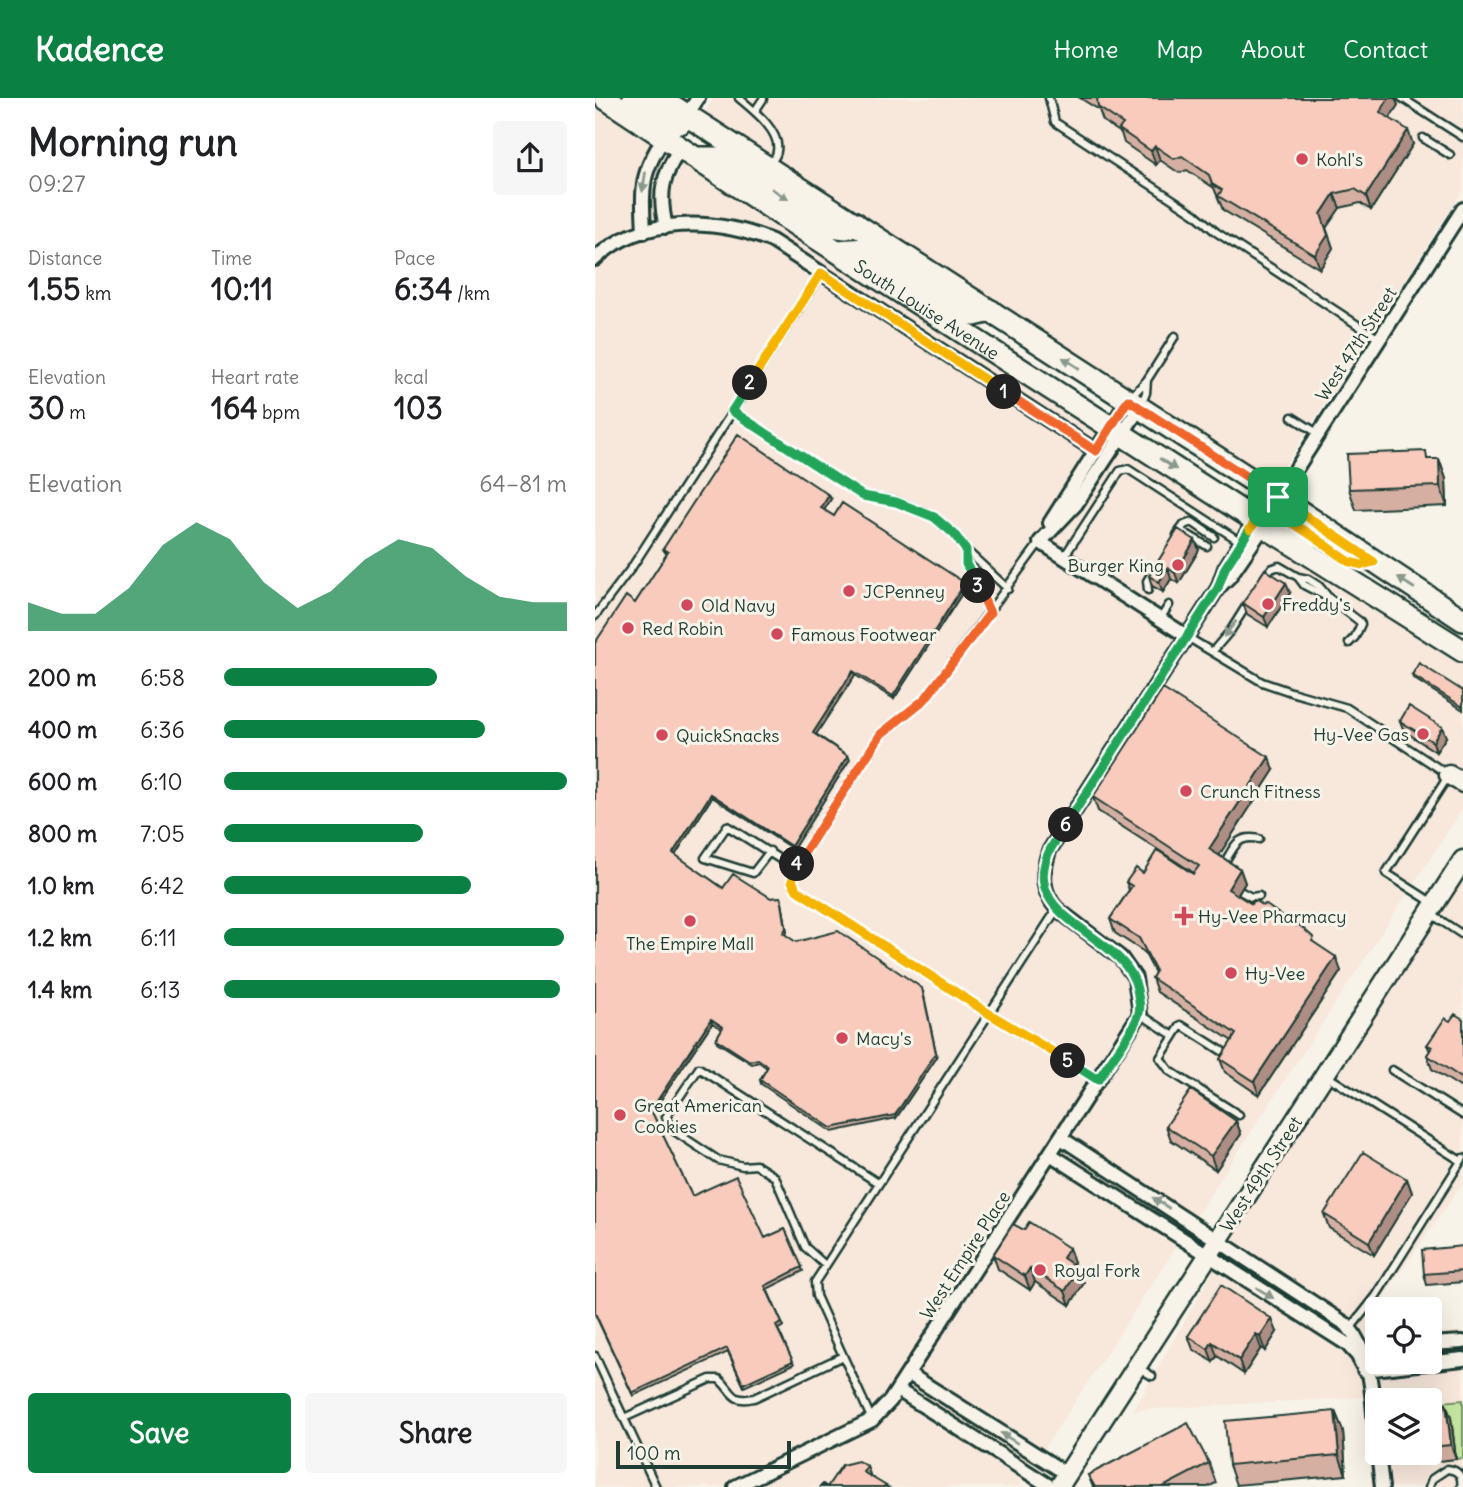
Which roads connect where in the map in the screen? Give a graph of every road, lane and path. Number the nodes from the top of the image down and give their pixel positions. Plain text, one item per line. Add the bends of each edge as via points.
1 (605, 98) edge
2 (633, 98) edge
3 (660, 98) edge
4 (739, 98) edge
5 (1049, 98) edge
6 (1402, 98) edge
7 (763, 99) edge
8 (693, 106) edge
9 (755, 111) junction
10 (1423, 138) dead end
11 (1463, 138) edge
12 (681, 147) junction
13 (1450, 155) dead end
14 (768, 167) junction
15 (1463, 209) edge
16 (855, 223) junction
17 (666, 227) junction
18 (1458, 228) edge
19 (644, 232) junction
20 (838, 251) junction
21 (595, 259) edge
22 (821, 273) junction
23 (991, 311) junction
24 (1175, 336) dead end
25 (1380, 339) junction
26 (1147, 380) junction
27 (1134, 404) junction
28 (732, 411) junction
29 (1292, 417) dead end
30 (1116, 431) junction
31 (1319, 434) junction
32 (1096, 451) junction
33 (1278, 497) junction
34 (1259, 523) junction
35 (1180, 530) junction
36 (1213, 537) dead end
37 (1174, 540) edge
38 (1040, 542) junction
39 (1241, 542) junction
40 (1207, 546) dead end
41 (966, 550) junction
42 (1063, 557) junction
43 (1374, 562) junction
44 (1154, 571) edge
45 (1260, 584) edge
46 (1218, 588) junction
47 (1008, 589) junction
48 (1148, 590) dead end
49 (1253, 596) edge
50 (1169, 605) dead end
51 (990, 613) junction
52 (595, 616) edge
53 (1160, 619) junction
54 (1463, 620) edge
55 (1188, 637) junction
56 (1349, 642) dead end
57 (1463, 651) edge
58 (1213, 652) junction
59 (1456, 779) edge
60 (1259, 839) dead end
61 (770, 851) junction
62 (1463, 860) edge
63 (794, 867) junction
64 (1221, 867) edge
65 (1240, 891) dead end
66 (1259, 896) dead end
67 (1057, 909) junction
68 (1432, 909) junction
69 (1463, 935) edge
70 (988, 1013) junction
71 (1140, 1014) junction
72 (1174, 1036) junction
73 (1222, 1051) edge
74 (1392, 1070) dead end
75 (1325, 1075) junction
76 (1098, 1080) junction
77 (1239, 1115) dead end
78 (1463, 1115) edge
79 (1061, 1138) junction
80 (1050, 1154) junction
81 (1462, 1160) edge
82 (879, 1183) junction
83 (1213, 1249) junction
84 (825, 1265) junction
85 (1350, 1329) junction
86 (1463, 1342) edge
87 (1442, 1344) edge
88 (1365, 1352) edge
89 (1365, 1353) edge
90 (595, 1356) edge
91 (843, 1356) junction
92 (1463, 1359) edge
93 (1442, 1362) edge
94 (909, 1374) junction
95 (898, 1390) junction
96 (624, 1418) junction
97 (872, 1420) junction
98 (1379, 1465) edge
99 (1063, 1481) edge
100 (656, 1487) edge
101 (735, 1487) edge
102 (1051, 1487) edge
103 (1382, 1487) edge
104 (1429, 1487) edge
105 (1461, 1487) edge

1 - 12 main road, South Louise Avenue
2 - 8 main road via 675,124 684,120
3 - 8 main road, South Louise Avenue
4 - 9 lane
5 - 25 lane via 1055,122
6 - 11 lane
7 - 9 lane
8 - 14 main road, South Louise Avenue
9 - 14 lane via 777,141 778,153
10 - 13 lane
12 -> 16 main road via 724,158 832,226 846,228
12 - 17 street via 666,170 661,192
12 -> 19 street via 649,162 643,180
12 - 20 main road, South Louise Avenue
14 - 16 main road, South Louise Avenue
15 - 18 street, West 47th Street
16 - 23 main road, South Louise Avenue
17 - 19 street
17 - 22 street via 691,224 748,231
18 - 25 street, West 47th Street
19 - 21 street
20 - 23 main road via 866,249 961,310 974,315
20 - 30 main road, South Louise Avenue
22 - 28 lane
22 - 32 street
27 -> 23 main road, South Louise Avenue
24 - 26 lane
25 - 31 street, West 47th Street
26 - 27 lane
26 - 27 lane via 1146,393
27 - 30 street
27 - 33 main road, South Louise Avenue
28 - 41 lane via 863,496 896,502 934,517
28 - 52 lane via 632,567
29 - 31 lane
30 - 32 street
30 -> 34 main road, South Louise Avenue
30 - 38 street via 1076,504
31 - 33 street, West 47th Street
32 - 38 street
33 - 43 main road, South Louise Avenue
34 - 39 street
34 - 43 main road via 1268,515 1282,518 1350,562
34 - 46 street
34 - 57 main road, South Louise Avenue
35 - 36 lane via 1192,522
35 - 37 lane
35 - 40 lane
38 - 42 street
38 - 47 lane
39 - 42 lane via 1128,469 1120,471
39 - 46 street
41 - 47 lane
41 - 51 lane via 966,564
42 - 53 street
54 -> 43 main road, South Louise Avenue
44 - 48 lane via 1147,581
45 - 56 lane via 1279,566 1298,577 1354,615 1361,624
46 - 55 street
47 - 51 lane
49 -> 58 lane
50 - 53 lane
51 - 63 lane via 925,699 881,734
53 - 55 street
55 - 58 lane
55 - 67 street via 1049,851 1043,882
58 - 59 lane via 1262,681 1347,708
59 - 68 lane via 1386,873
60 - 64 lane via 1240,839
61 - 61 lane via 727,826 705,859 753,873
61 - 63 lane
62 - 68 main road, West 49th Street
63 - 70 lane via 792,881 797,890
65 - 66 lane
67 - 70 lane
67 - 71 street via 1121,958 1135,978
68 - 69 lane
68 - 75 main road, West 49th Street
70 - 76 lane
70 - 82 lane
71 - 72 lane
71 - 76 street, West Empire Place
72 - 73 lane via 1181,1025
72 - 77 lane via 1160,1058 1170,1071
74 - 78 lane
75 - 81 lane
75 - 83 main road, West 49th Street
76 - 79 street, West Empire Place
79 - 80 street, West Empire Place
83 -> 79 street
80 - 83 street
80 - 94 street, West Empire Place
81 - 85 lane
82 - 84 lane
82 - 84 lane via 699,1068 666,1117 671,1129 718,1160 756,1166 775,1177 805,1247
83 - 85 street
83 -> 89 street
83 - 99 main road, West 49th Street via 1144,1371
84 - 91 lane via 815,1282 816,1296
85 - 88 street
86 - 87 street
90 - 96 lane
91 - 96 lane via 754,1398 735,1398 719,1379 710,1379
91 - 97 lane
92 - 93 street
94 - 95 street, West Empire Place
99 -> 94 street
95 - 97 street, West Empire Place
95 - 102 street
96 - 100 lane
97 - 101 street, West Empire Place
98 - 103 street
104 - 105 lane via 1432,1479 1447,1469 1460,1474

